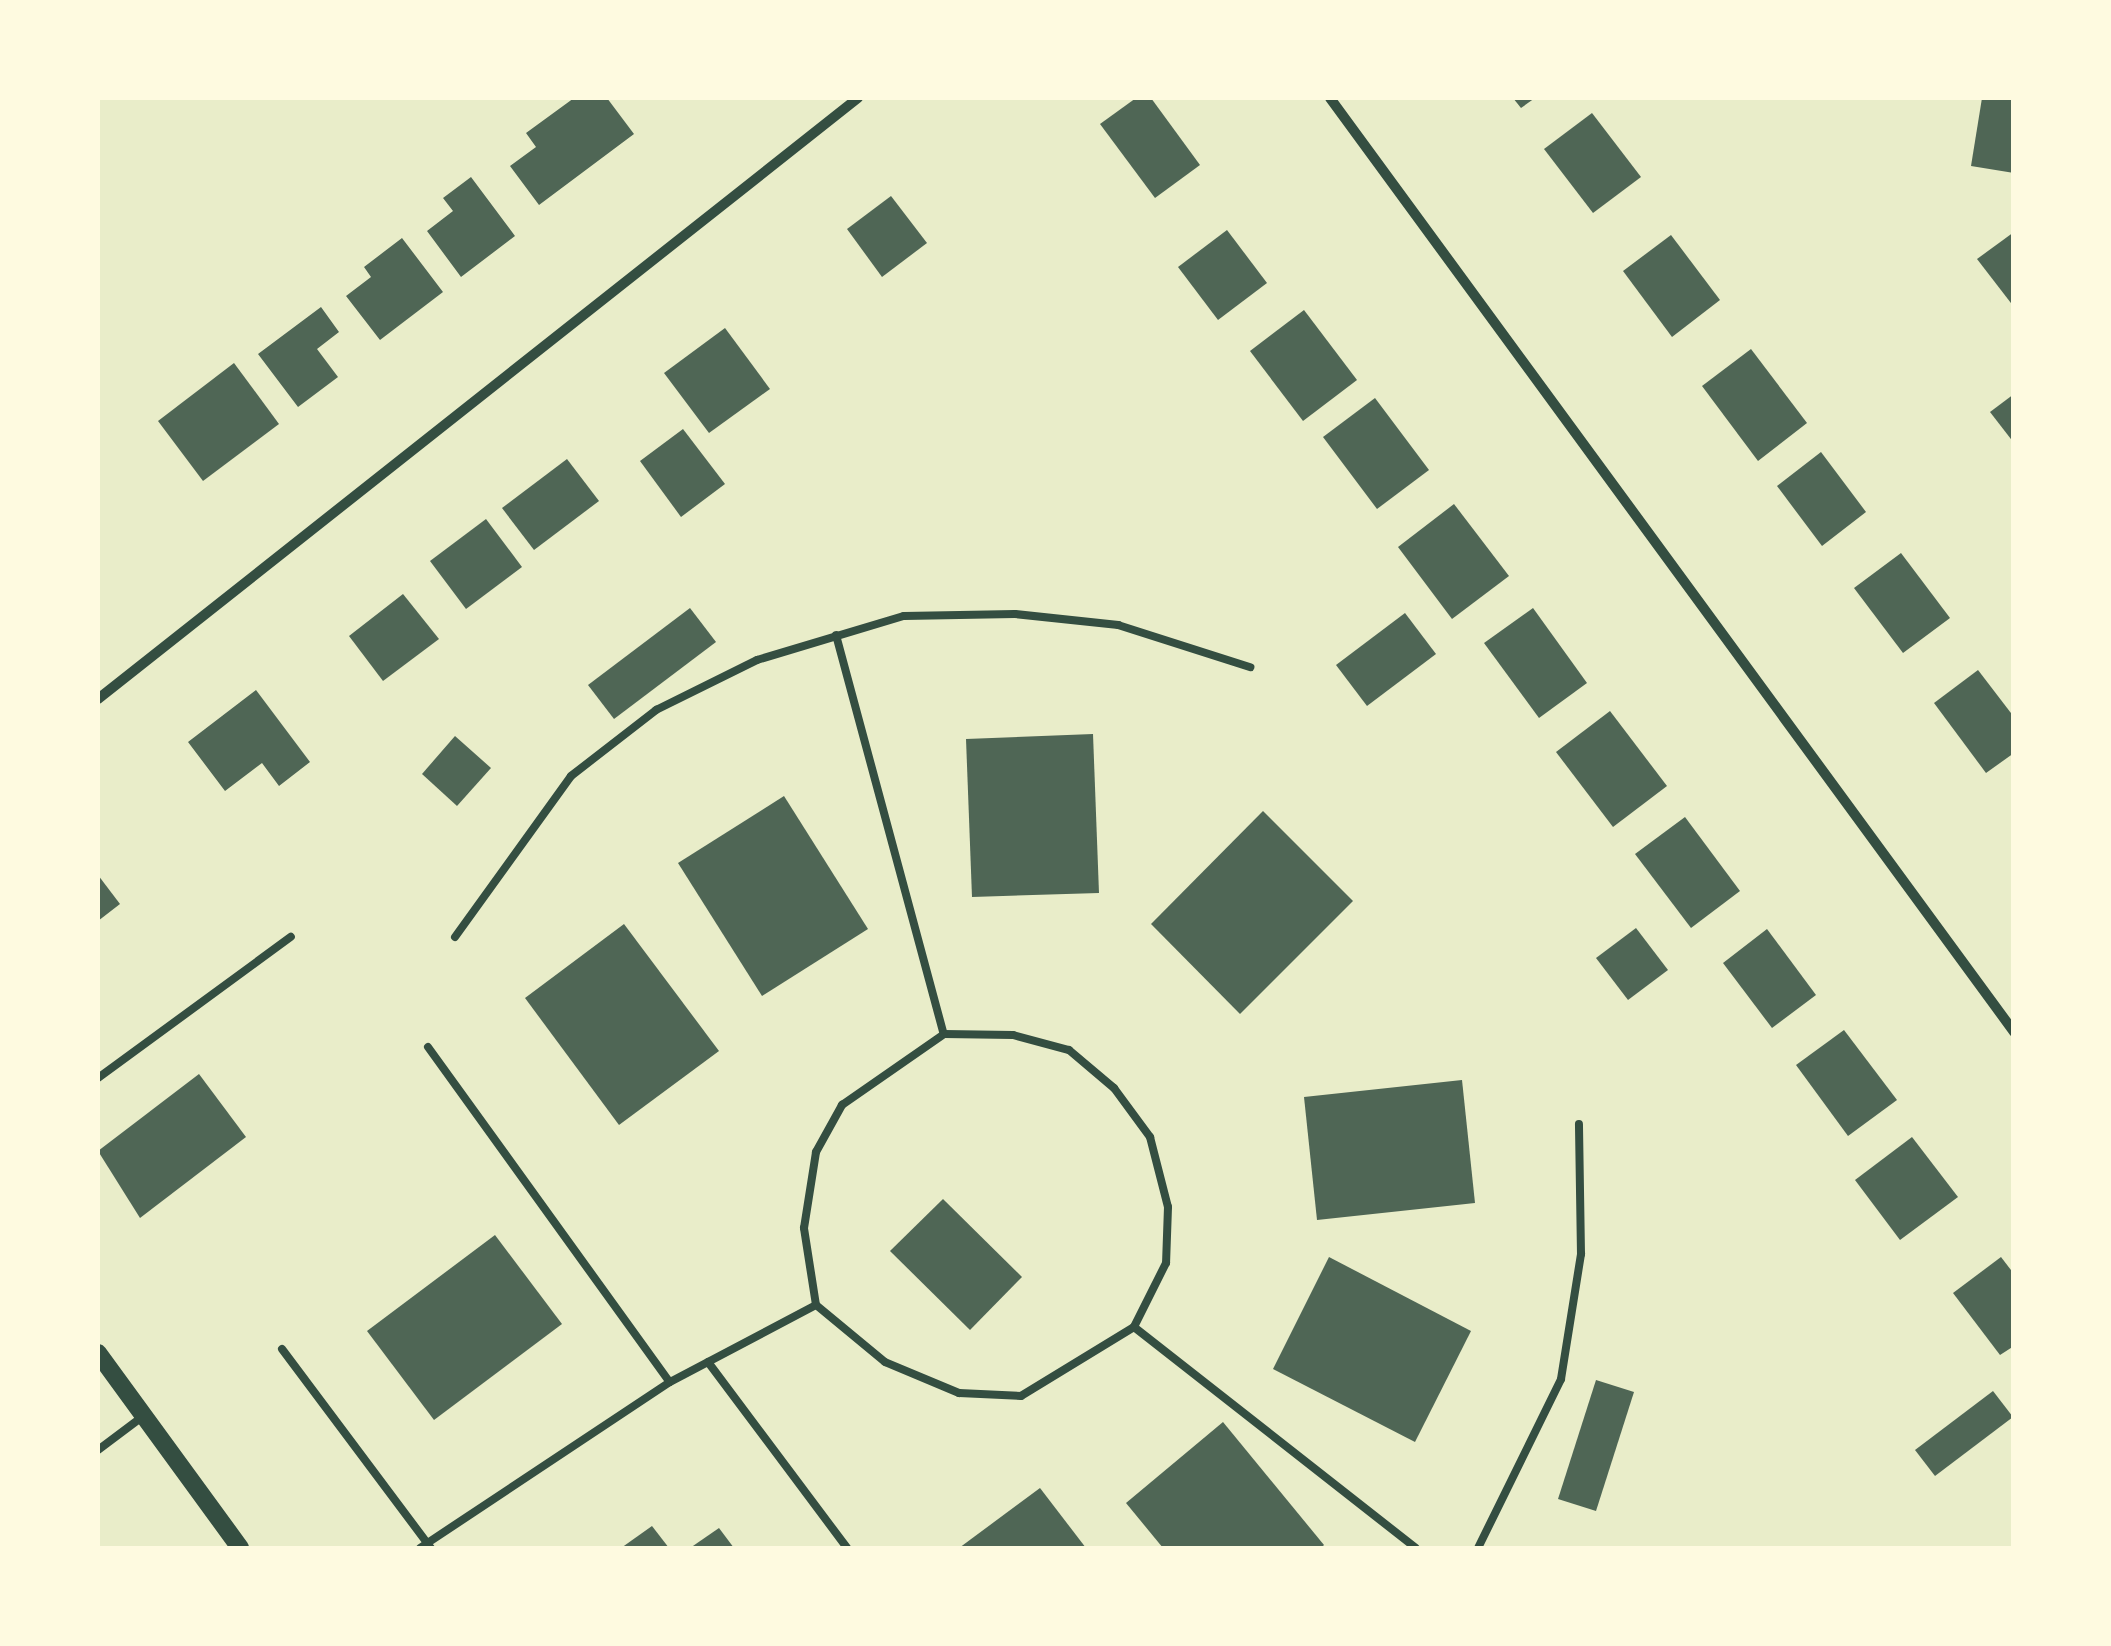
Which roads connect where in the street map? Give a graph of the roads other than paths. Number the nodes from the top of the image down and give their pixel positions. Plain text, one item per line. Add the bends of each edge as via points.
1 (858, 98) edge
2 (1330, 98) edge
3 (836, 635) junction
4 (1250, 666) dead end
5 (98, 699) edge
6 (291, 937) dead end
7 (454, 937) dead end
8 (2014, 1032) edge
9 (944, 1034) junction
10 (428, 1047) dead end
11 (98, 1078) edge
12 (1579, 1124) dead end
13 (816, 1305) junction
14 (1134, 1327) junction
15 (282, 1350) dead end
16 (98, 1353) edge
17 (708, 1362) junction
18 (670, 1382) junction
19 (144, 1416) junction
20 (98, 1450) edge
21 (426, 1547) edge
22 (240, 1548) edge
23 (847, 1548) edge
24 (1416, 1548) edge
25 (1478, 1548) edge

1 - 5 street
2 - 8 street
3 - 4 lane via 904,616 1015,614 1118,625
3 - 7 lane via 756,660 656,710 572,776
3 - 9 lane
6 - 11 lane
9 - 13 lane via 842,1105 816,1152 804,1228
9 - 14 lane via 1013,1035 1069,1050 1114,1088 1150,1137 1168,1207 1166,1264
10 - 18 lane
12 - 25 lane via 1581,1254 1560,1379
13 - 14 lane via 870,1353 958,1393 1021,1396
13 - 17 lane
14 - 24 lane
15 - 21 lane
16 - 19 street
17 - 18 lane
17 - 23 lane
18 - 21 lane
19 - 20 lane
19 - 22 street

